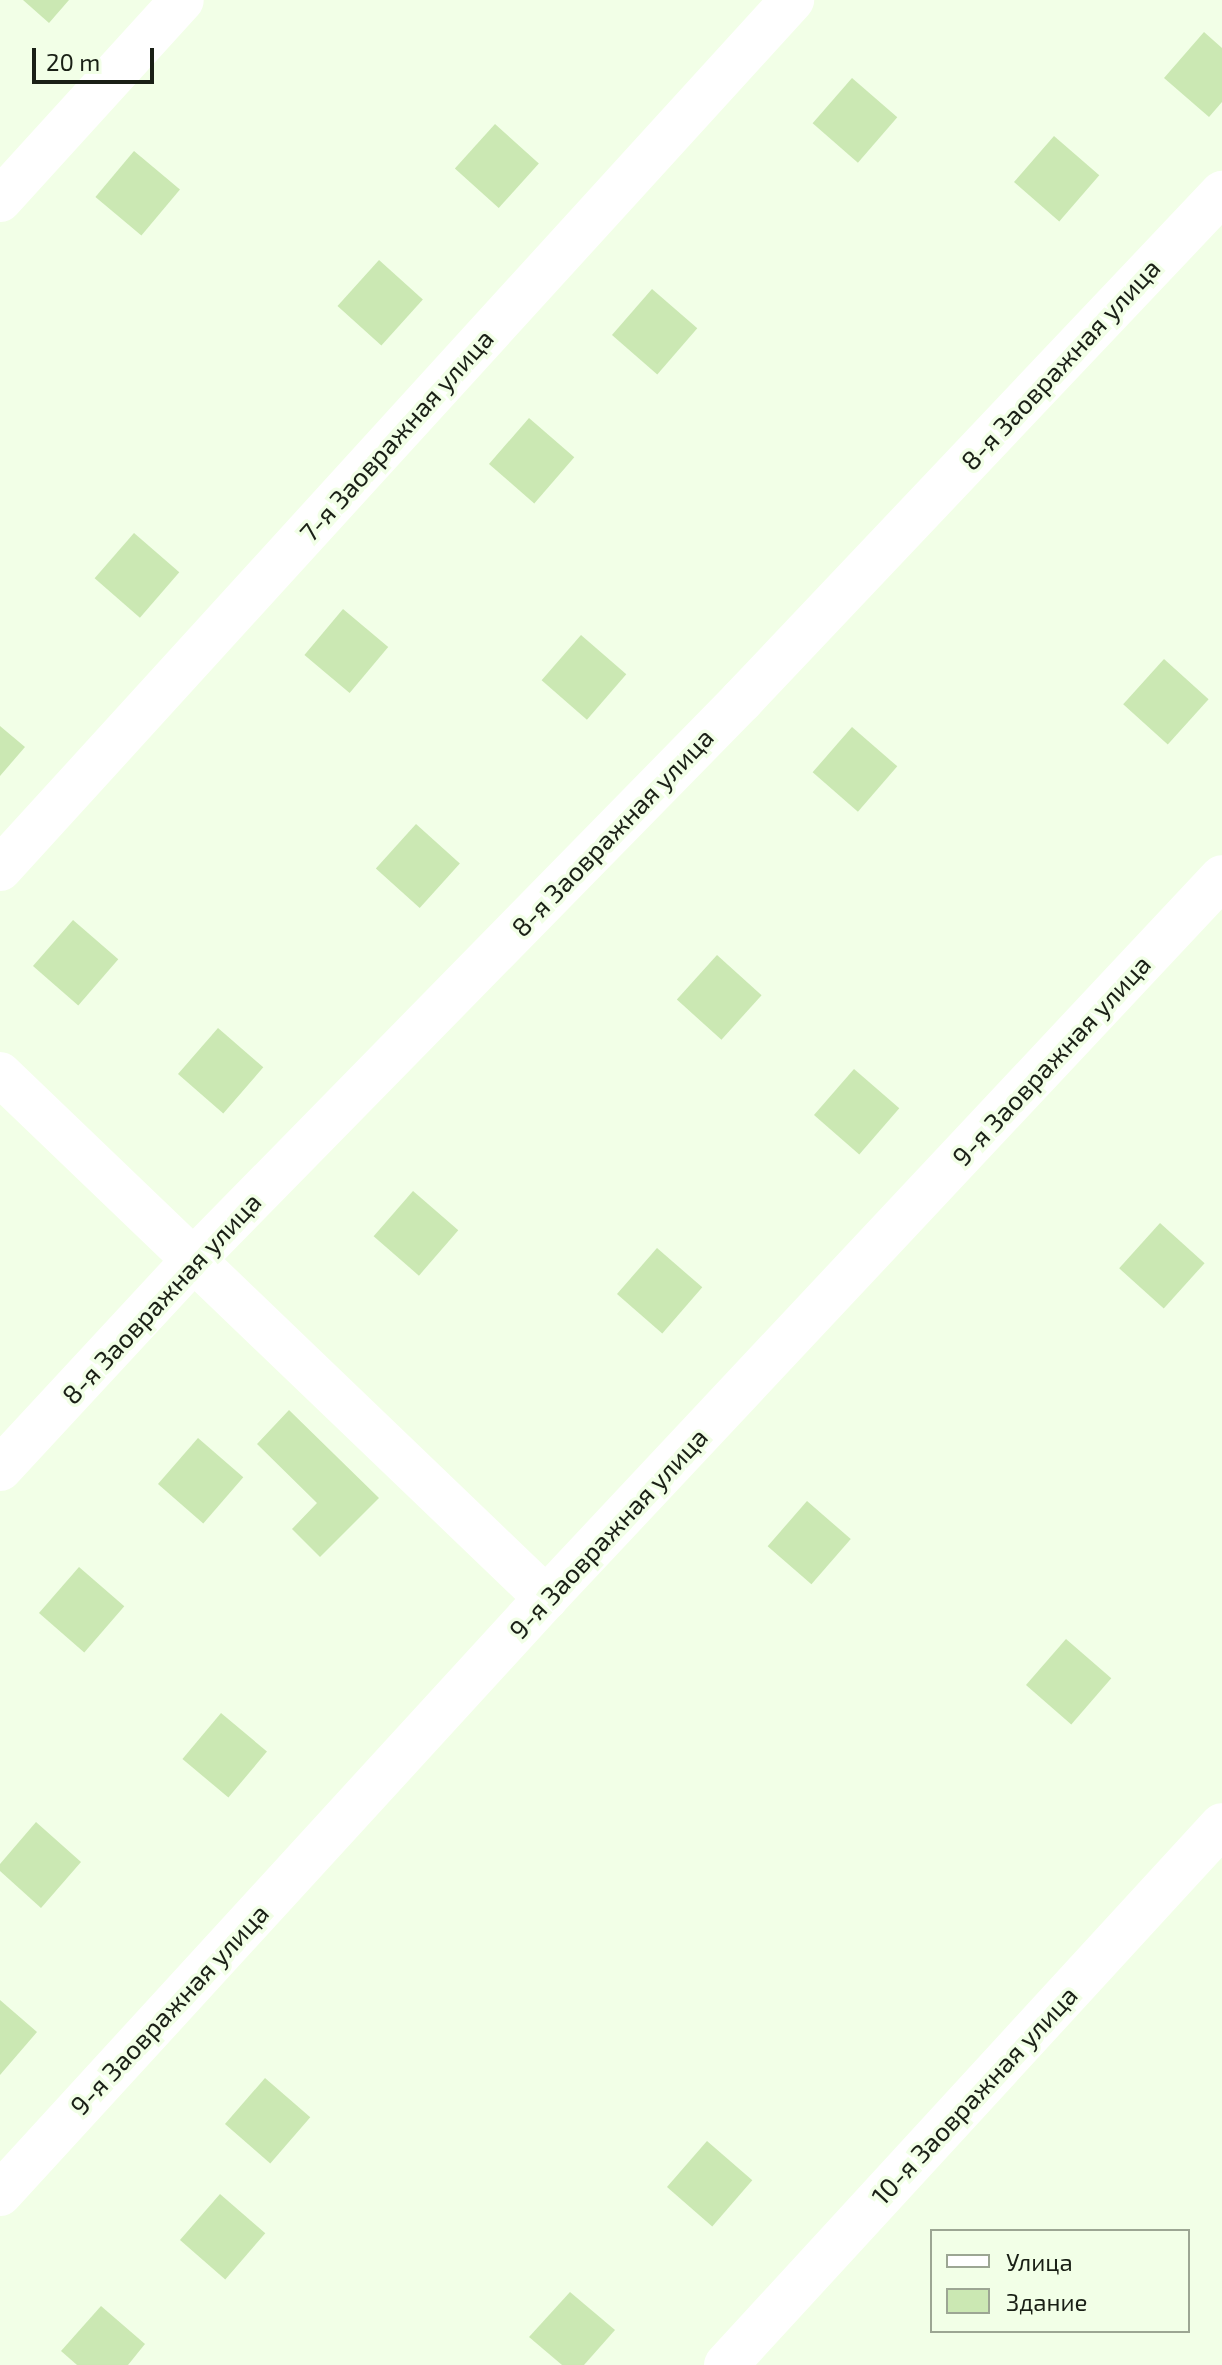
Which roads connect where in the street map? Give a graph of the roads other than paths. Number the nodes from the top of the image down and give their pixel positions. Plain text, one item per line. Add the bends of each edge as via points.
1 (182, 0) edge
2 (792, 0) edge
3 (1222, 193) edge
4 (0, 200) edge
5 (0, 869) edge
6 (1222, 877) edge
7 (0, 1074) edge
8 (196, 1257) junction
9 (0, 1469) edge
10 (546, 1598) junction
11 (1222, 1825) edge
12 (0, 2194) edge
13 (726, 2365) edge

1 - 4 street
2 - 5 street, 7-я Заовражная улица
3 - 8 street, 8-я Заовражная улица via 741,701
6 - 10 street, 9-я Заовражная улица
7 - 8 street
8 - 9 street, 8-я Заовражная улица
8 - 10 street
10 - 12 street, 9-я Заовражная улица
11 - 13 street, 10-я Заовражная улица

